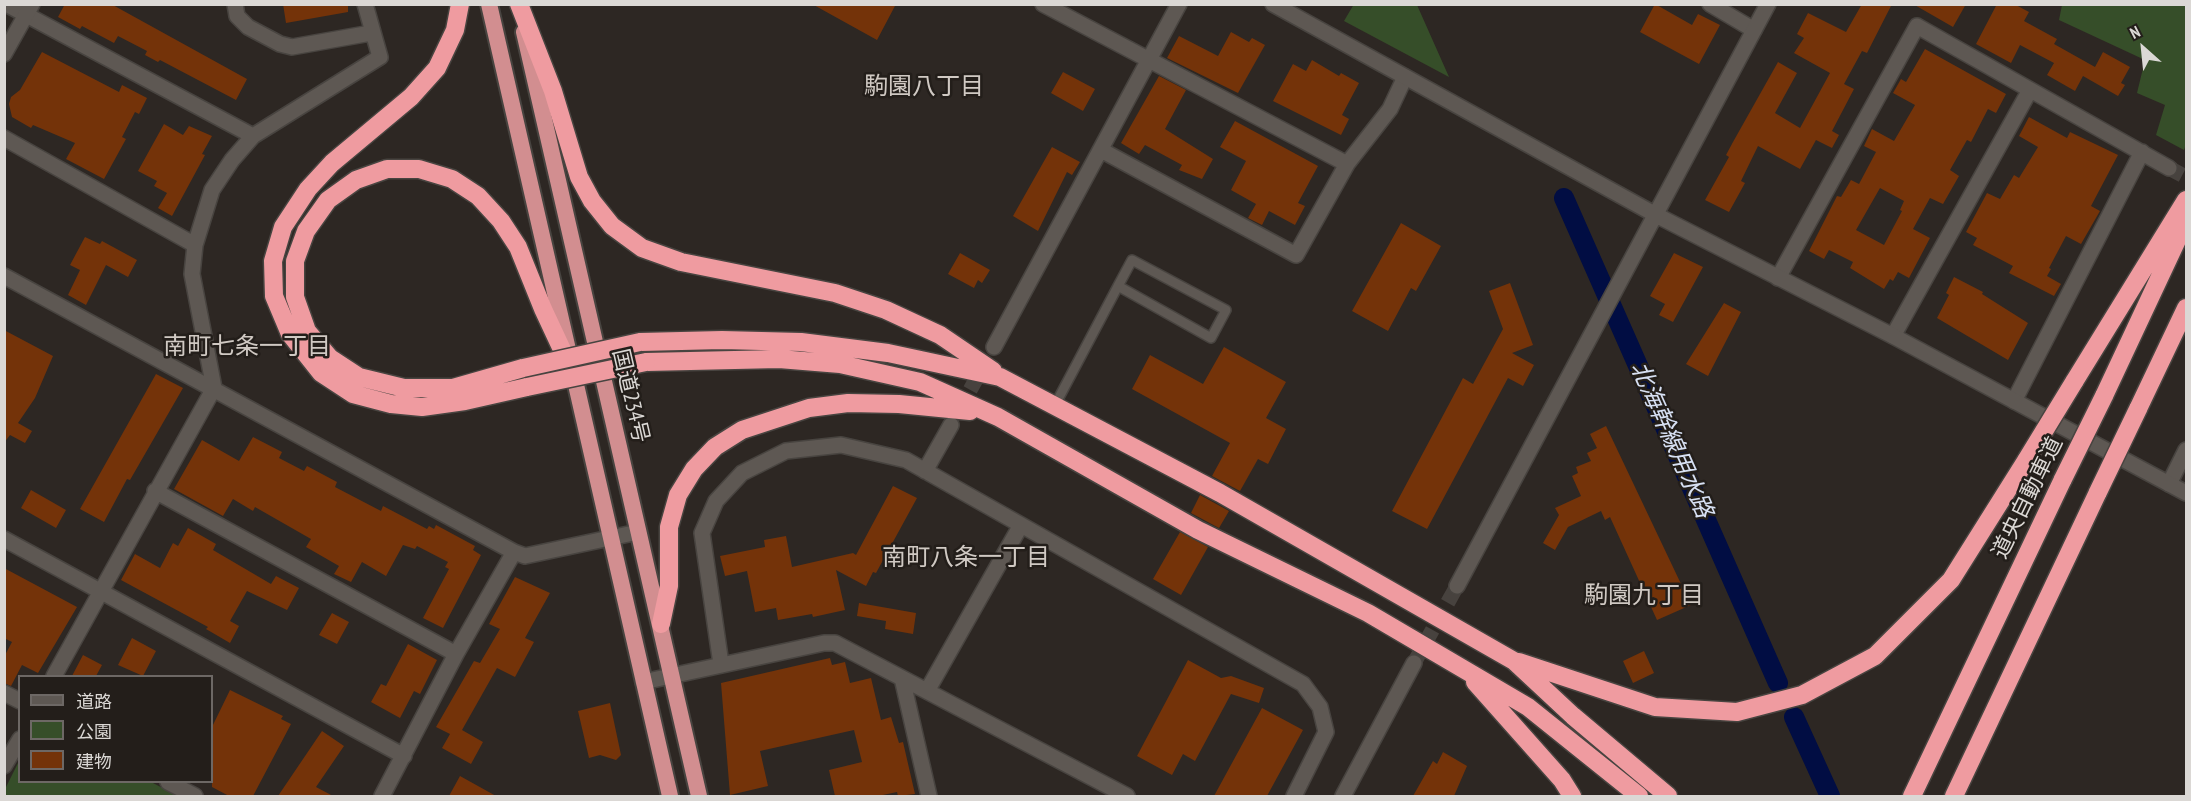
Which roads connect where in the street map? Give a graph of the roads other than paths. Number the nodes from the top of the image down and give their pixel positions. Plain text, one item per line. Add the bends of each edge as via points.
1 (6, 4) edge
2 (235, 4) edge
3 (365, 4) edge
4 (460, 4) edge
5 (489, 4) edge
6 (518, 4) edge
7 (1043, 4) edge
8 (1179, 4) edge
9 (1273, 4) edge
10 (1710, 4) edge
11 (1768, 4) edge
12 (29, 10) edge
13 (1754, 30) junction
14 (371, 33) junction
15 (4, 54) edge
16 (1150, 60) junction
17 (1405, 76) junction
18 (2031, 90) junction
19 (253, 136) junction
20 (4, 138) edge
21 (1101, 150) junction
22 (2142, 152) junction
23 (1347, 164) junction
24 (2169, 168) tunnel mouth
25 (2187, 200) edge
26 (1656, 215) junction
27 (2187, 220) edge
28 (195, 245) junction
29 (4, 276) edge
30 (1778, 278) junction
31 (1118, 286) junction
32 (2187, 308) edge
33 (1893, 336) junction
34 (994, 347) tunnel mouth
35 (572, 369) junction
36 (1000, 376) junction
37 (214, 388) junction
38 (2014, 401) junction
39 (1055, 405) junction
40 (998, 417) junction
41 (951, 425) tunnel mouth
42 (2187, 450) edge
43 (925, 471) junction
44 (2169, 484) junction
45 (155, 491) junction
46 (2187, 493) edge
47 (1021, 525) junction
48 (638, 532) junction
49 (611, 538) junction
50 (4, 539) edge
51 (514, 552) junction
52 (1457, 586) tunnel mouth
53 (100, 591) junction
54 (661, 624) junction
55 (456, 654) junction
56 (1514, 661) junction
57 (1414, 663) tunnel mouth
58 (721, 664) junction
59 (1461, 668) junction
60 (55, 675) edge
61 (672, 676) junction
62 (902, 678) junction
63 (643, 682) junction
64 (2006, 690) junction
65 (927, 691) junction
66 (4, 693) edge
67 (18, 700) edge
68 (18, 742) edge
69 (404, 756) junction
70 (4, 766) edge
71 (170, 783) edge
72 (195, 796) edge
73 (382, 796) edge
74 (670, 796) edge
75 (699, 796) edge
76 (929, 796) edge
77 (1127, 796) edge
78 (1294, 796) edge
79 (1343, 796) edge
80 (1572, 796) edge
81 (1639, 796) edge
82 (1668, 796) edge
83 (1912, 796) edge
84 (1954, 796) edge
85 (1964, 796) edge

1 - 12 street
2 - 14 street via 237,16 248,27 286,46
3 - 14 street
4 - 40 highway, bridge via 454,30 437,68 411,97 332,163 308,189 284,227 273,261 274,296 290,334 321,373 353,394 422,407 646,362 779,358 840,364 920,382
5 - 35 highway
6 - 36 highway via 552,91 579,177 612,226 642,248 681,262 835,293 886,310 940,335
6 - 48 highway, 国道234号
7 - 16 street
8 - 16 street
9 - 17 street
10 - 13 street
11 - 13 street
12 - 15 street
12 - 19 street
13 - 26 street
14 - 19 street via 380,57
16 - 21 street
16 - 23 street
17 - 23 street via 1390,109
17 - 26 street
18 - 22 street
18 - 30 street via 1917,26
18 - 33 street
19 - 28 street via 231,160 212,190
20 - 28 street
21 - 23 street via 1296,255
21 - 34 street
22 - 24 street
22 - 38 street
25 - 56 highway, bridge via 1951,580 1875,656 1802,695 1737,712 1655,707
26 - 30 street
26 - 52 street
27 - 83 highway, 道央自動車道, bridge
28 - 37 street via 192,274
29 - 37 street
30 - 33 street
31 - 31 lane via 1211,338 1226,310 1132,260
31 - 39 lane
32 - 64 highway, bridge
33 - 38 street
35 - 36 highway, bridge via 543,309 518,247 478,196 452,179 419,169 387,169 356,180 328,200 306,231 295,261 295,297 307,330 330,358 359,377 404,388 453,388 523,368 640,342 722,340 801,342 888,353
35 - 49 highway
36 - 39 highway
37 - 45 street
37 - 51 street
38 - 44 street
39 - 56 highway via 1220,493
40 - 54 highway via 944,406 848,403 809,408 742,430 716,447 694,469 678,495 669,526 669,586
40 - 59 highway via 1198,530 1368,613
41 - 43 street
42 - 44 street
43 - 47 street
43 - 58 street via 906,460 841,445 786,451 742,473 716,501 702,533
44 - 46 street
45 - 53 street
45 - 55 street
47 - 65 street
47 - 78 street via 1303,684 1320,706 1326,732
48 - 49 street
48 - 54 highway, 国道234号
49 - 51 street via 525,556
49 - 63 highway
50 - 53 street
51 - 55 street
53 - 60 street
53 - 69 street
54 - 61 highway, 国道234号
55 - 69 street
56 - 82 highway
57 - 79 street
58 - 61 street
58 - 62 street via 824,643 835,644
59 - 80 highway
59 - 81 highway via 1528,707
61 - 63 street
61 - 75 highway, 国道234号
62 - 65 street
62 - 76 street
63 - 74 highway
64 - 84 highway
64 - 85 highway
65 - 77 street
66 - 67 street
68 - 70 street
69 - 73 street
71 - 72 street

